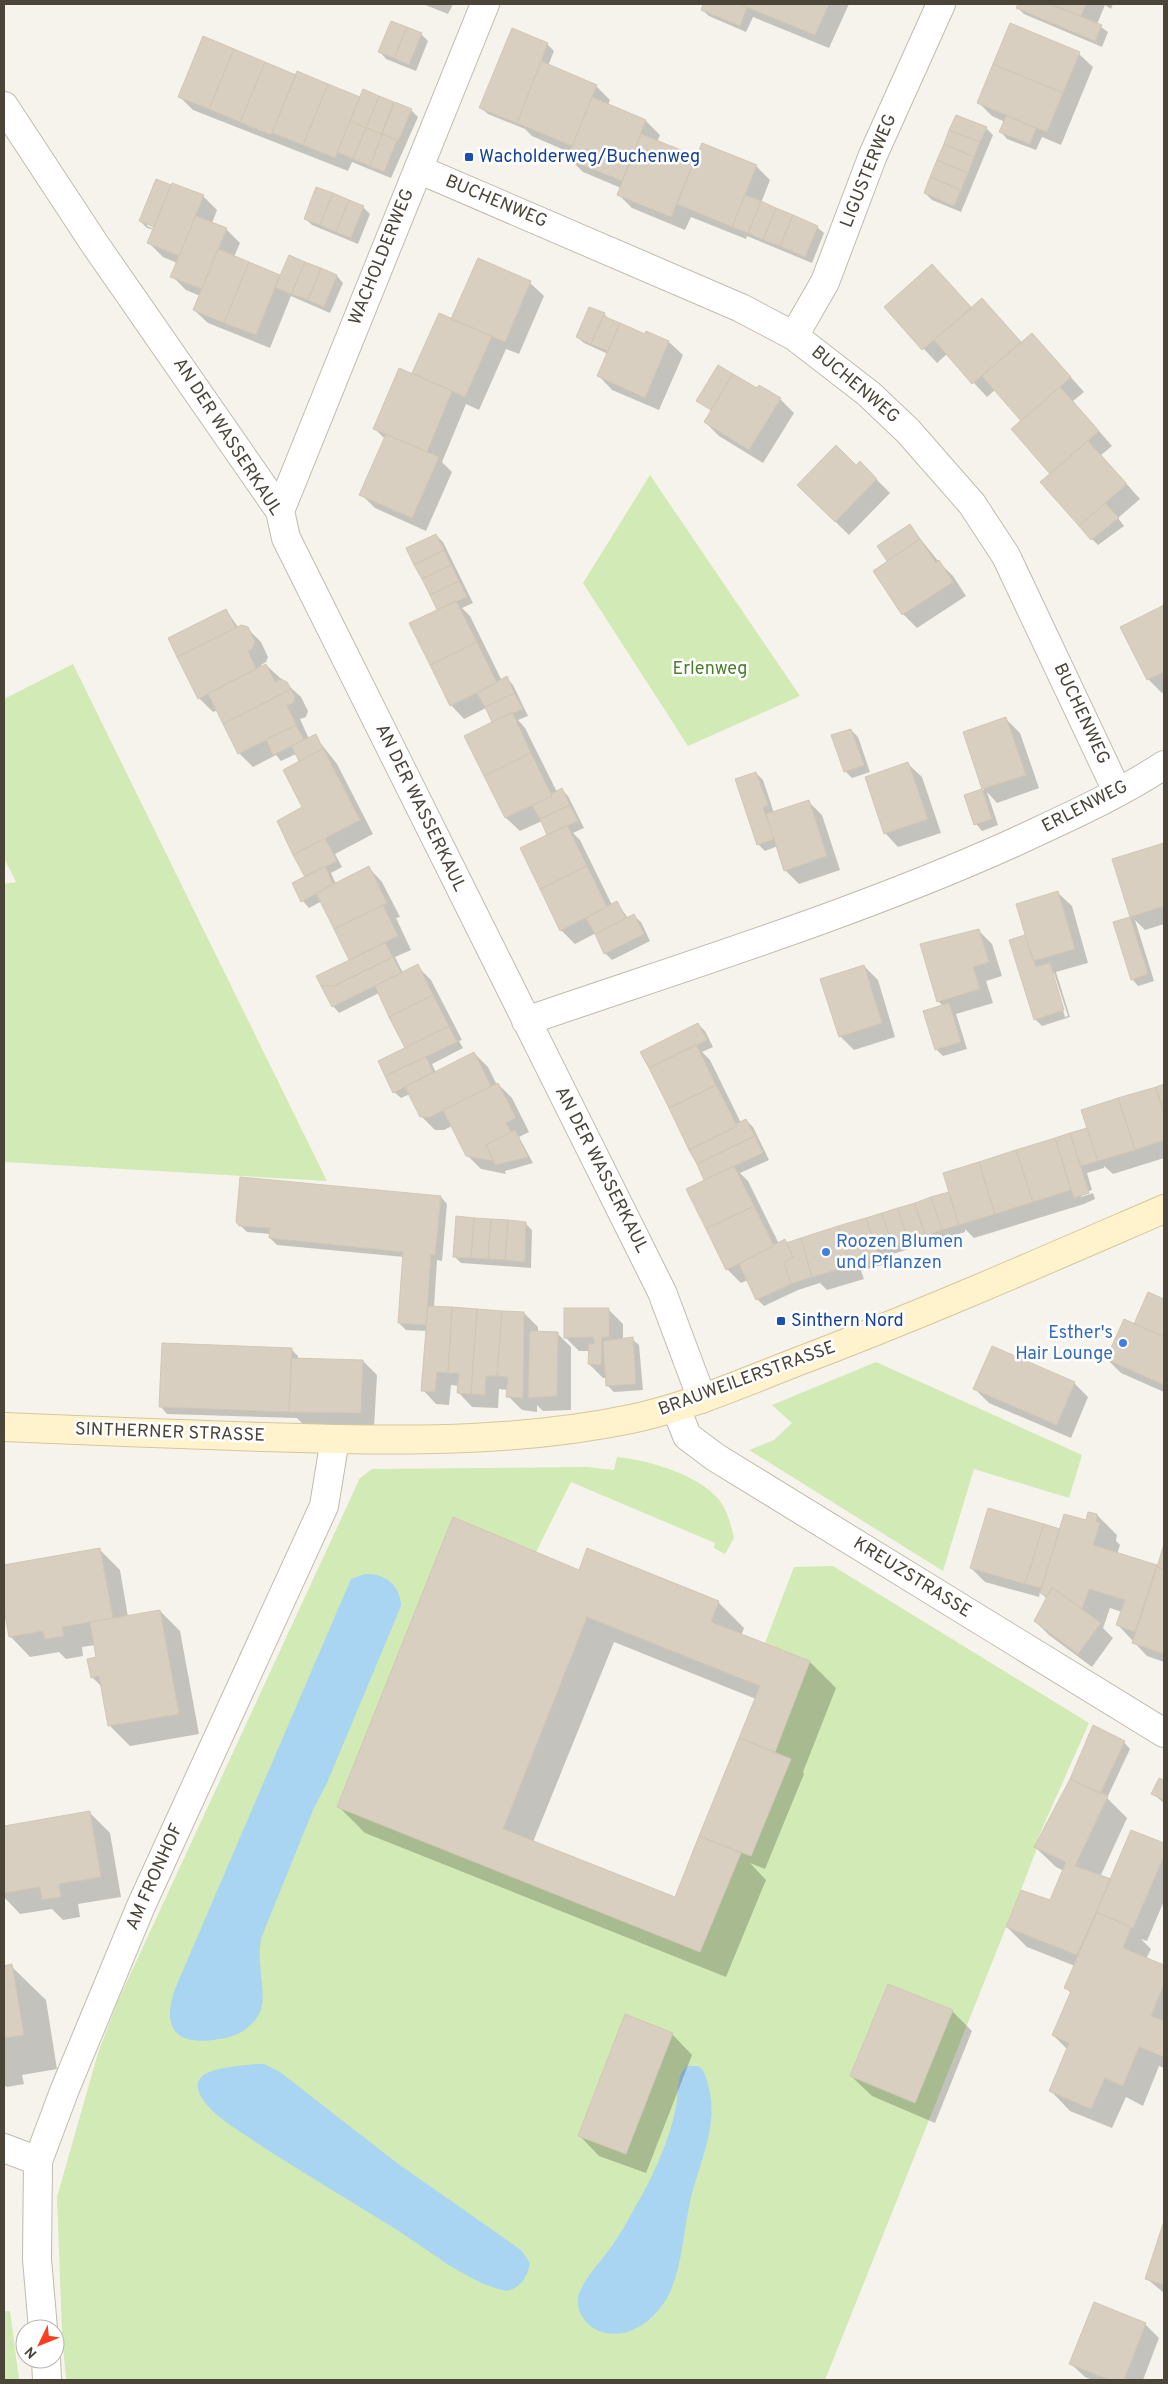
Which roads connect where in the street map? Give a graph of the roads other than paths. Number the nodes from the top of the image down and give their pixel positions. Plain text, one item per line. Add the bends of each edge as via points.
1 (485, 4) edge
2 (941, 4) edge
3 (4, 106) edge
4 (418, 169) junction
5 (794, 336) junction
6 (280, 511) junction
7 (1164, 765) edge
8 (1117, 791) junction
9 (526, 1021) junction
10 (1164, 1210) edge
11 (702, 1399) junction
12 (676, 1408) junction
13 (4, 1428) edge
14 (335, 1439) junction
15 (1164, 1733) edge
16 (4, 2148) edge
17 (38, 2161) junction
18 (42, 2319) edge

1 - 4 street, WACHOLDERWEG
2 - 5 street, LIGUSTERWEG via 873,155 825,282
3 - 6 street, AN DER WASSERKAUL via 94,243
4 - 5 street, BUCHENWEG via 741,308
4 - 6 street, WACHOLDERWEG
5 - 8 street, BUCHENWEG via 841,371 908,431 972,504 1006,556
6 - 9 street, AN DER WASSERKAUL via 286,538
7 - 8 street, ERLENWEG
8 - 9 street, ERLENWEG via 1069,817 922,882
9 - 11 street, AN DER WASSERKAUL via 662,1292
10 - 11 street, BRAUWEILERSTRASSE via 905,1320
11 - 12 street, BRAUWEILERSTRASSE
12 - 14 street, BRAUWEILERSTRASSE via 540,1433 439,1439
12 - 15 street, KREUZSTRASSE via 688,1436 715,1458
13 - 14 street, SINTHERNER STRASSE
14 - 17 street, AM FRONHOF via 324,1506 141,1906
16 - 17 street
17 - 18 street, AM FRONHOF via 37,2259

